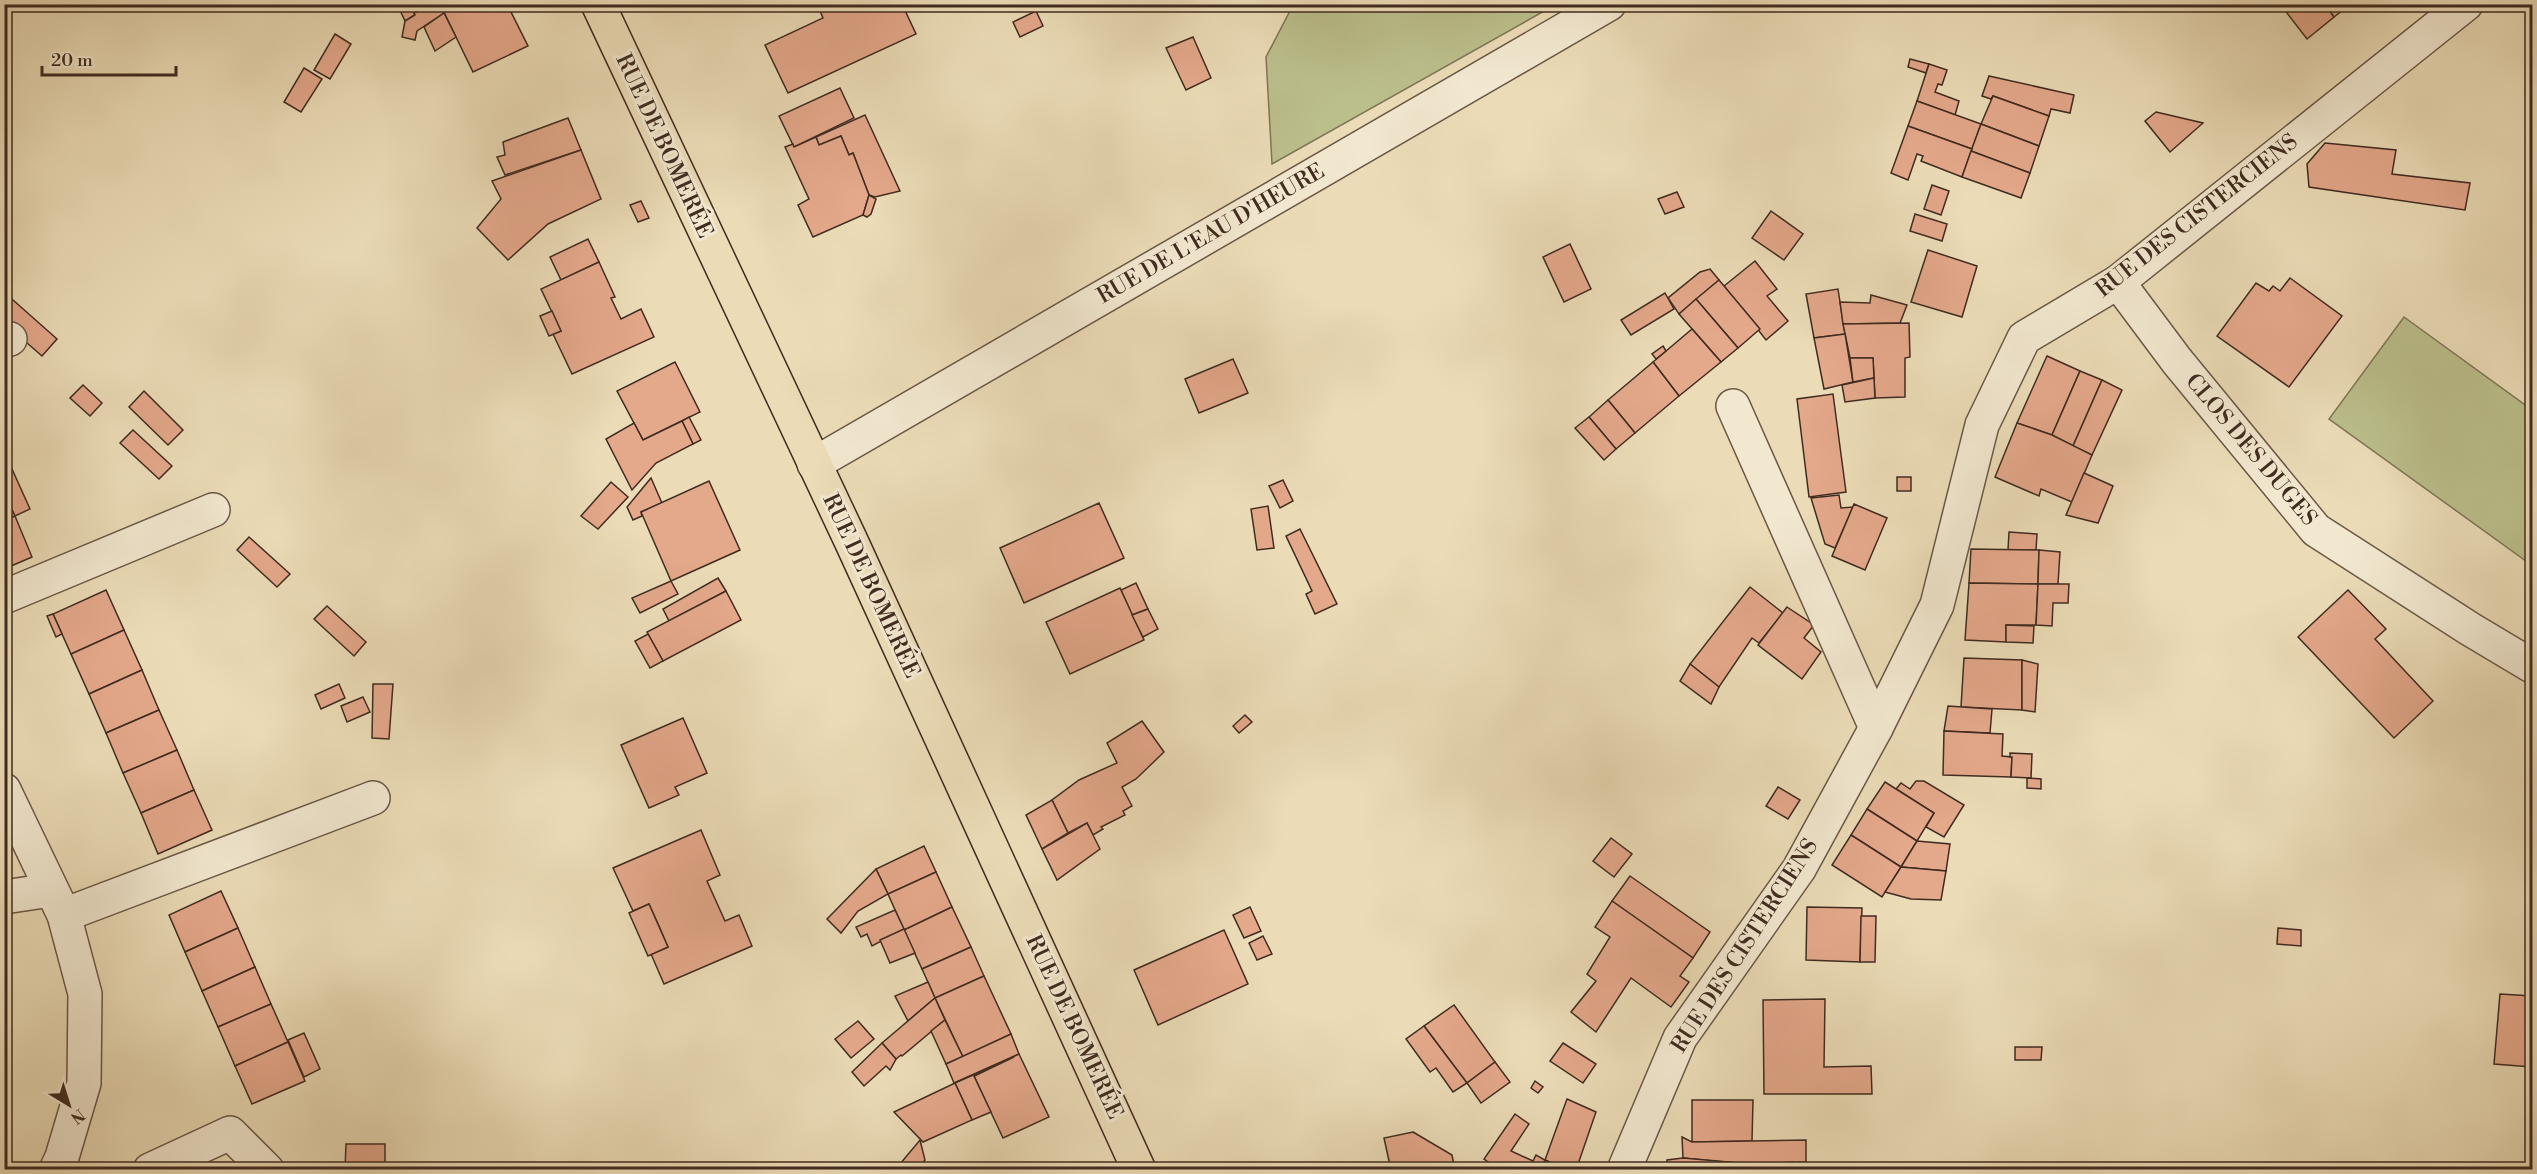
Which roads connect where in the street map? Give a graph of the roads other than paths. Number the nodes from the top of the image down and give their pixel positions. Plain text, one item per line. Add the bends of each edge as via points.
1 (598, 4) edge
2 (1609, 4) edge
3 (2466, 4) edge
4 (2118, 282) junction
5 (1733, 406) dead end
6 (814, 464) junction
7 (213, 510) dead end
8 (4, 597) edge
9 (2532, 666) edge
10 (1876, 728) junction
11 (4, 790) edge
12 (373, 798) dead end
13 (4, 897) edge
14 (58, 902) junction
15 (56, 1170) edge
16 (150, 1170) edge
17 (267, 1170) edge
18 (1139, 1170) edge
19 (1624, 1170) edge

1 - 6 main road, RUE DE BOMERÉE
2 - 6 street, RUE DE L'EAU D'HEURE
3 - 4 street, RUE DES CISTERCIENS
4 - 9 street, CLOS DES DUGES via 2177,361 2316,530
4 - 10 street, RUE DES CISTERCIENS via 2024,338 1982,425 1937,604
5 - 10 street
6 - 18 main road, RUE DE BOMERÉE
7 - 8 street
10 - 19 street, RUE DES CISTERCIENS via 1799,869 1680,1038
11 - 14 street
12 - 14 street
13 - 14 street
14 - 15 street via 85,994 84,1083
16 - 17 street via 230,1133

